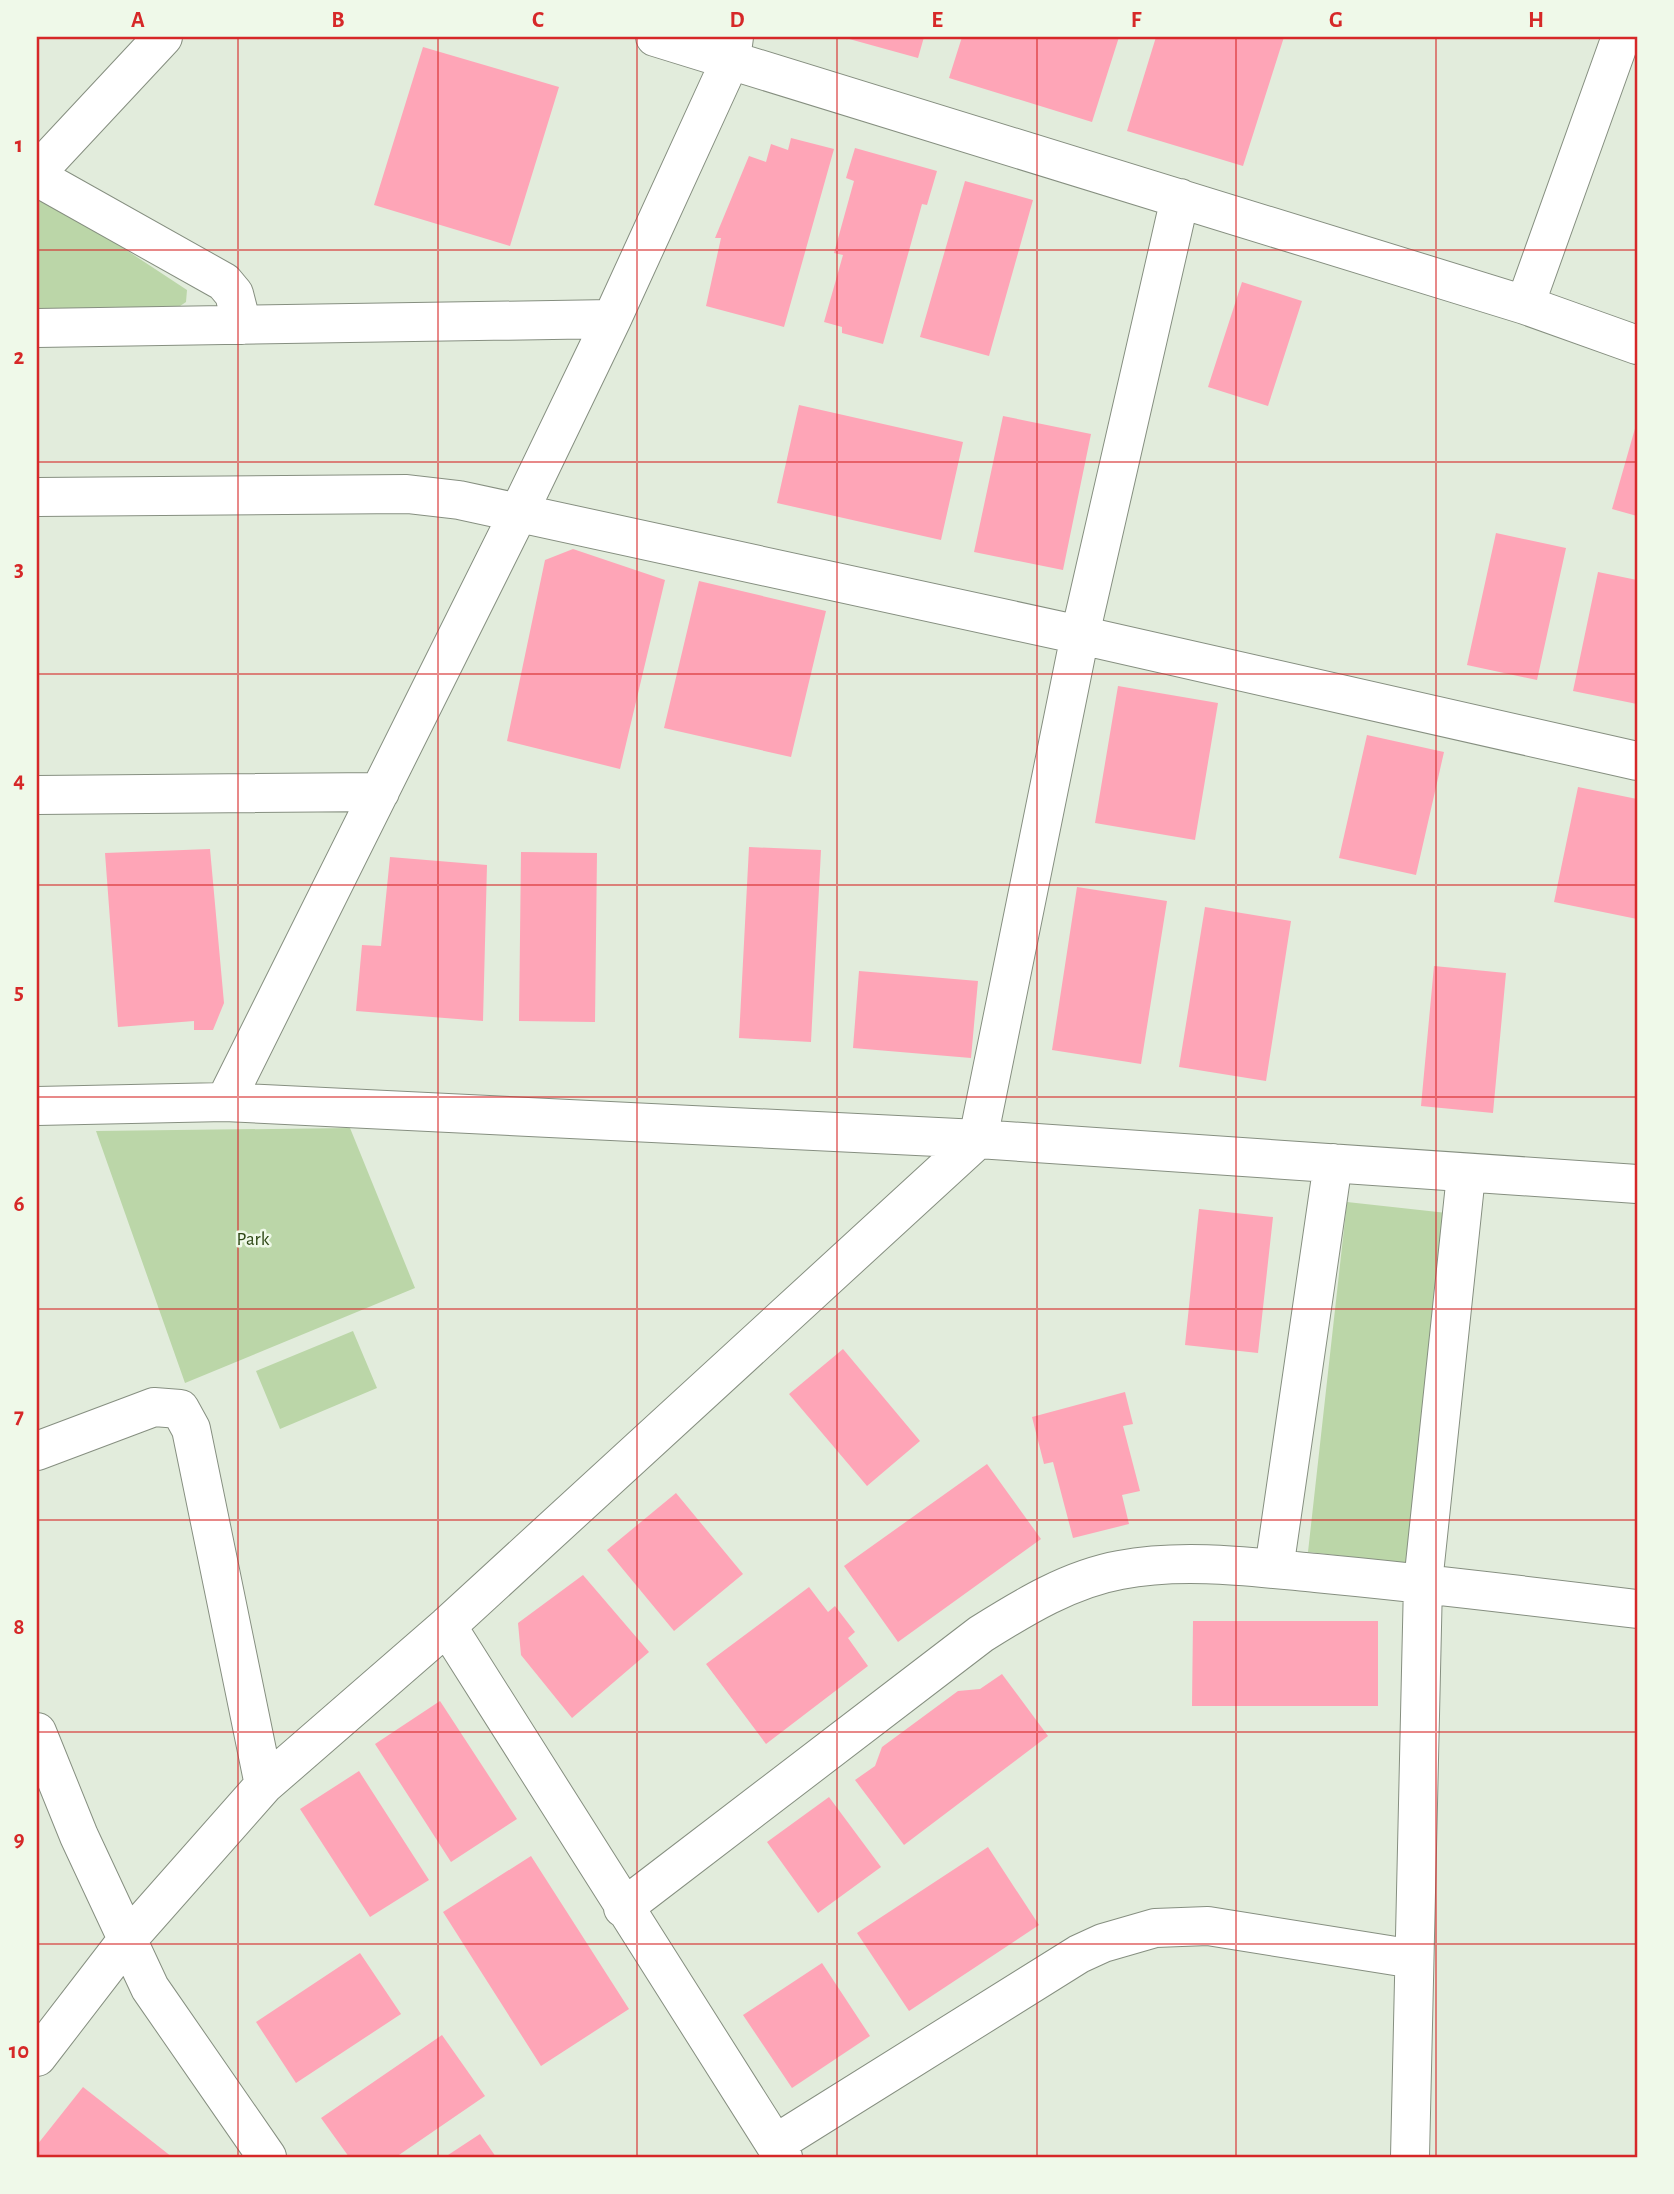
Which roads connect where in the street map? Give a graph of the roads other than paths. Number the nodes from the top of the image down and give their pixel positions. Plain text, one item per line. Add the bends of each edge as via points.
1 (163, 37) edge
2 (655, 37) edge
3 (1621, 37) edge
4 (732, 48) edge
5 (37, 172) edge
6 (37, 177) edge
7 (1180, 198) junction
8 (1525, 305) junction
9 (612, 319) junction
10 (242, 325) junction
11 (37, 328) edge
12 (1637, 345) edge
13 (37, 497) edge
14 (519, 514) junction
15 (1080, 635) junction
16 (1637, 761) edge
17 (380, 792) junction
18 (37, 795) edge
19 (225, 1102) junction
20 (37, 1105) edge
21 (978, 1139) junction
22 (1333, 1163) junction
23 (1466, 1175) junction
24 (1637, 1184) edge
25 (37, 1451) edge
26 (1274, 1569) junction
27 (1423, 1583) junction
28 (1637, 1609) edge
29 (447, 1626) junction
30 (37, 1732) edge
31 (264, 1785) junction
32 (623, 1908) junction
33 (128, 1940) junction
34 (1414, 1959) junction
35 (37, 2057) edge
36 (779, 2151) edge
37 (267, 2157) edge
38 (1410, 2157) edge

1 - 5 street
2 - 4 street
3 - 8 street
4 - 7 street
4 - 9 street
6 - 10 street via 224,282 234,294
7 - 8 street
7 - 15 street
8 - 12 street
9 - 10 street
9 - 14 street
10 - 11 street
13 - 14 street via 407,494
14 - 15 street
14 - 17 street
15 - 16 street
15 - 21 street
17 - 18 street
17 - 19 street
19 - 20 street
19 - 21 street
21 - 22 street
21 - 29 street
22 - 23 street
22 - 26 street
23 - 24 street
23 - 27 street
25 - 31 street via 154,1406 180,1409 191,1429
26 - 27 street
26 - 32 street via 1167,1565 1119,1570 1066,1587 1020,1609 981,1633
27 - 28 street
27 - 34 street
29 - 31 street
29 - 32 street
30 - 33 street
31 - 33 street
32 - 36 street
33 - 35 street
33 - 37 street via 150,1988
34 - 36 street via 1208,1926 1129,1934 1079,1954
34 - 38 street

